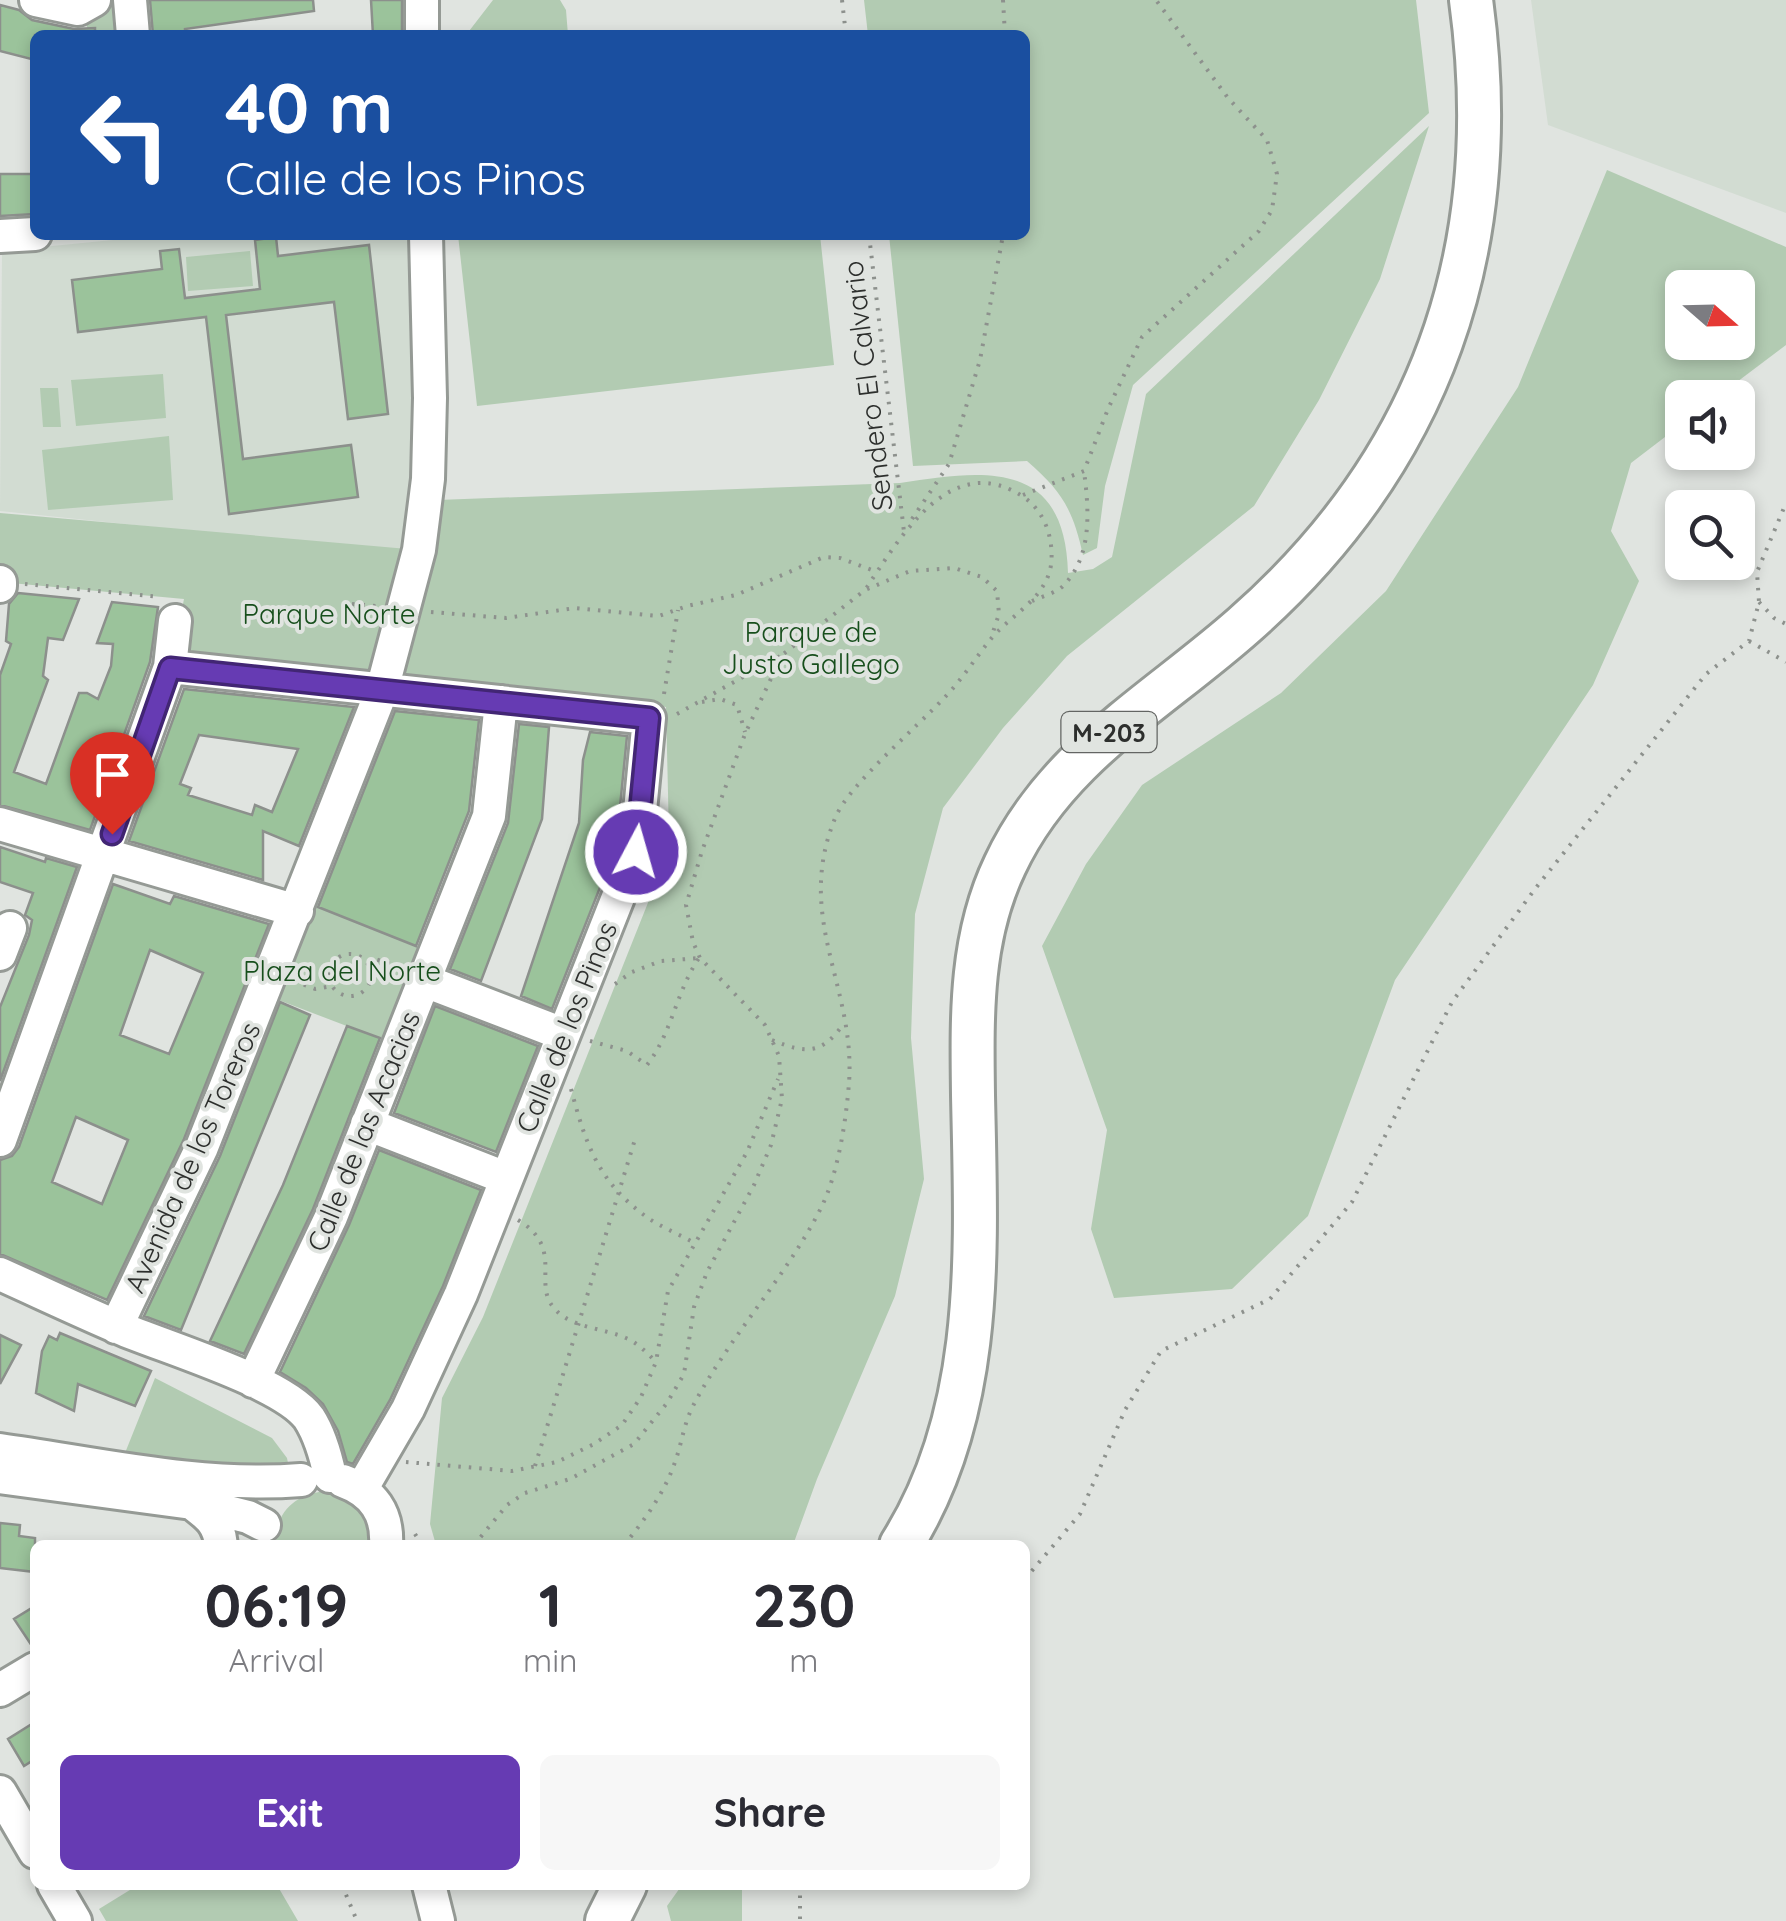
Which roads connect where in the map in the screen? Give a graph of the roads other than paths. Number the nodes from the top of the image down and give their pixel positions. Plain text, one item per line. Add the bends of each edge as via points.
1 (36, 0) edge
2 (130, 0) edge
3 (422, 0) edge
4 (1471, 0) edge
5 (84, 15) edge
6 (133, 30) edge
7 (422, 30) edge
8 (30, 234) edge
9 (0, 236) edge
10 (426, 240) edge
11 (171, 610) road end
12 (170, 668) junction
13 (382, 690) junction
14 (502, 702) junction
15 (0, 824) edge
16 (104, 855) junction
17 (297, 910) junction
18 (424, 981) junction
19 (569, 1036) junction
20 (367, 1124) junction
21 (0, 1140) edge
22 (506, 1178) junction
23 (0, 1274) edge
24 (116, 1326) junction
25 (253, 1381) junction
26 (0, 1450) edge
27 (0, 1476) edge
28 (316, 1478) junction
29 (362, 1488) junction
30 (192, 1503) junction
31 (397, 1537) edge
32 (220, 1540) edge
33 (260, 1540) edge
34 (903, 1540) edge
35 (30, 1672) edge
36 (0, 1690) edge
37 (0, 1792) edge
38 (30, 1843) edge
39 (56, 1890) edge
40 (429, 1890) edge
41 (623, 1890) edge
42 (646, 1890) edge
43 (68, 1919) edge
44 (438, 1921) edge
45 (606, 1921) edge
46 (633, 1921) edge

1 - 5 street
2 - 6 street
3 - 7 street
4 - 34 main road, M-203 via 1478,151 1465,259 1442,348 1403,434 1350,514 1296,576 1070,770 1042,802 990,899 972,1004 970,1335 958,1408
8 - 9 street
10 - 13 street, Avenida de los Toreros via 428,479 420,550
11 - 12 street
12 - 13 street, Calle de los Pinos
12 - 16 street
13 - 14 street, Calle de los Pinos
13 - 17 street, Avenida de los Toreros
14 - 18 street, Calle de las Acacias via 489,816
14 - 19 street, Calle de los Pinos via 649,718 636,852
15 - 16 street
16 - 17 street
16 - 21 street
17 - 24 street, Avenida de los Toreros via 202,1147
18 - 19 street
18 - 20 street, Calle de las Acacias
19 - 22 street, Calle de los Pinos
20 - 22 street
20 - 25 street, Calle de las Acacias
22 - 29 street, Calle de los Pinos via 461,1294
23 - 24 street
24 - 25 street
25 - 28 street via 308,1418 325,1452
26 - 28 street via 196,1479
27 - 30 street
28 - 29 street
28 - 33 street via 280,1493
29 - 31 street
30 - 32 street via 213,1520
30 - 33 street via 248,1517
35 - 36 street
37 - 38 street
39 - 43 street
40 - 44 street
41 - 45 main road
42 - 46 main road

